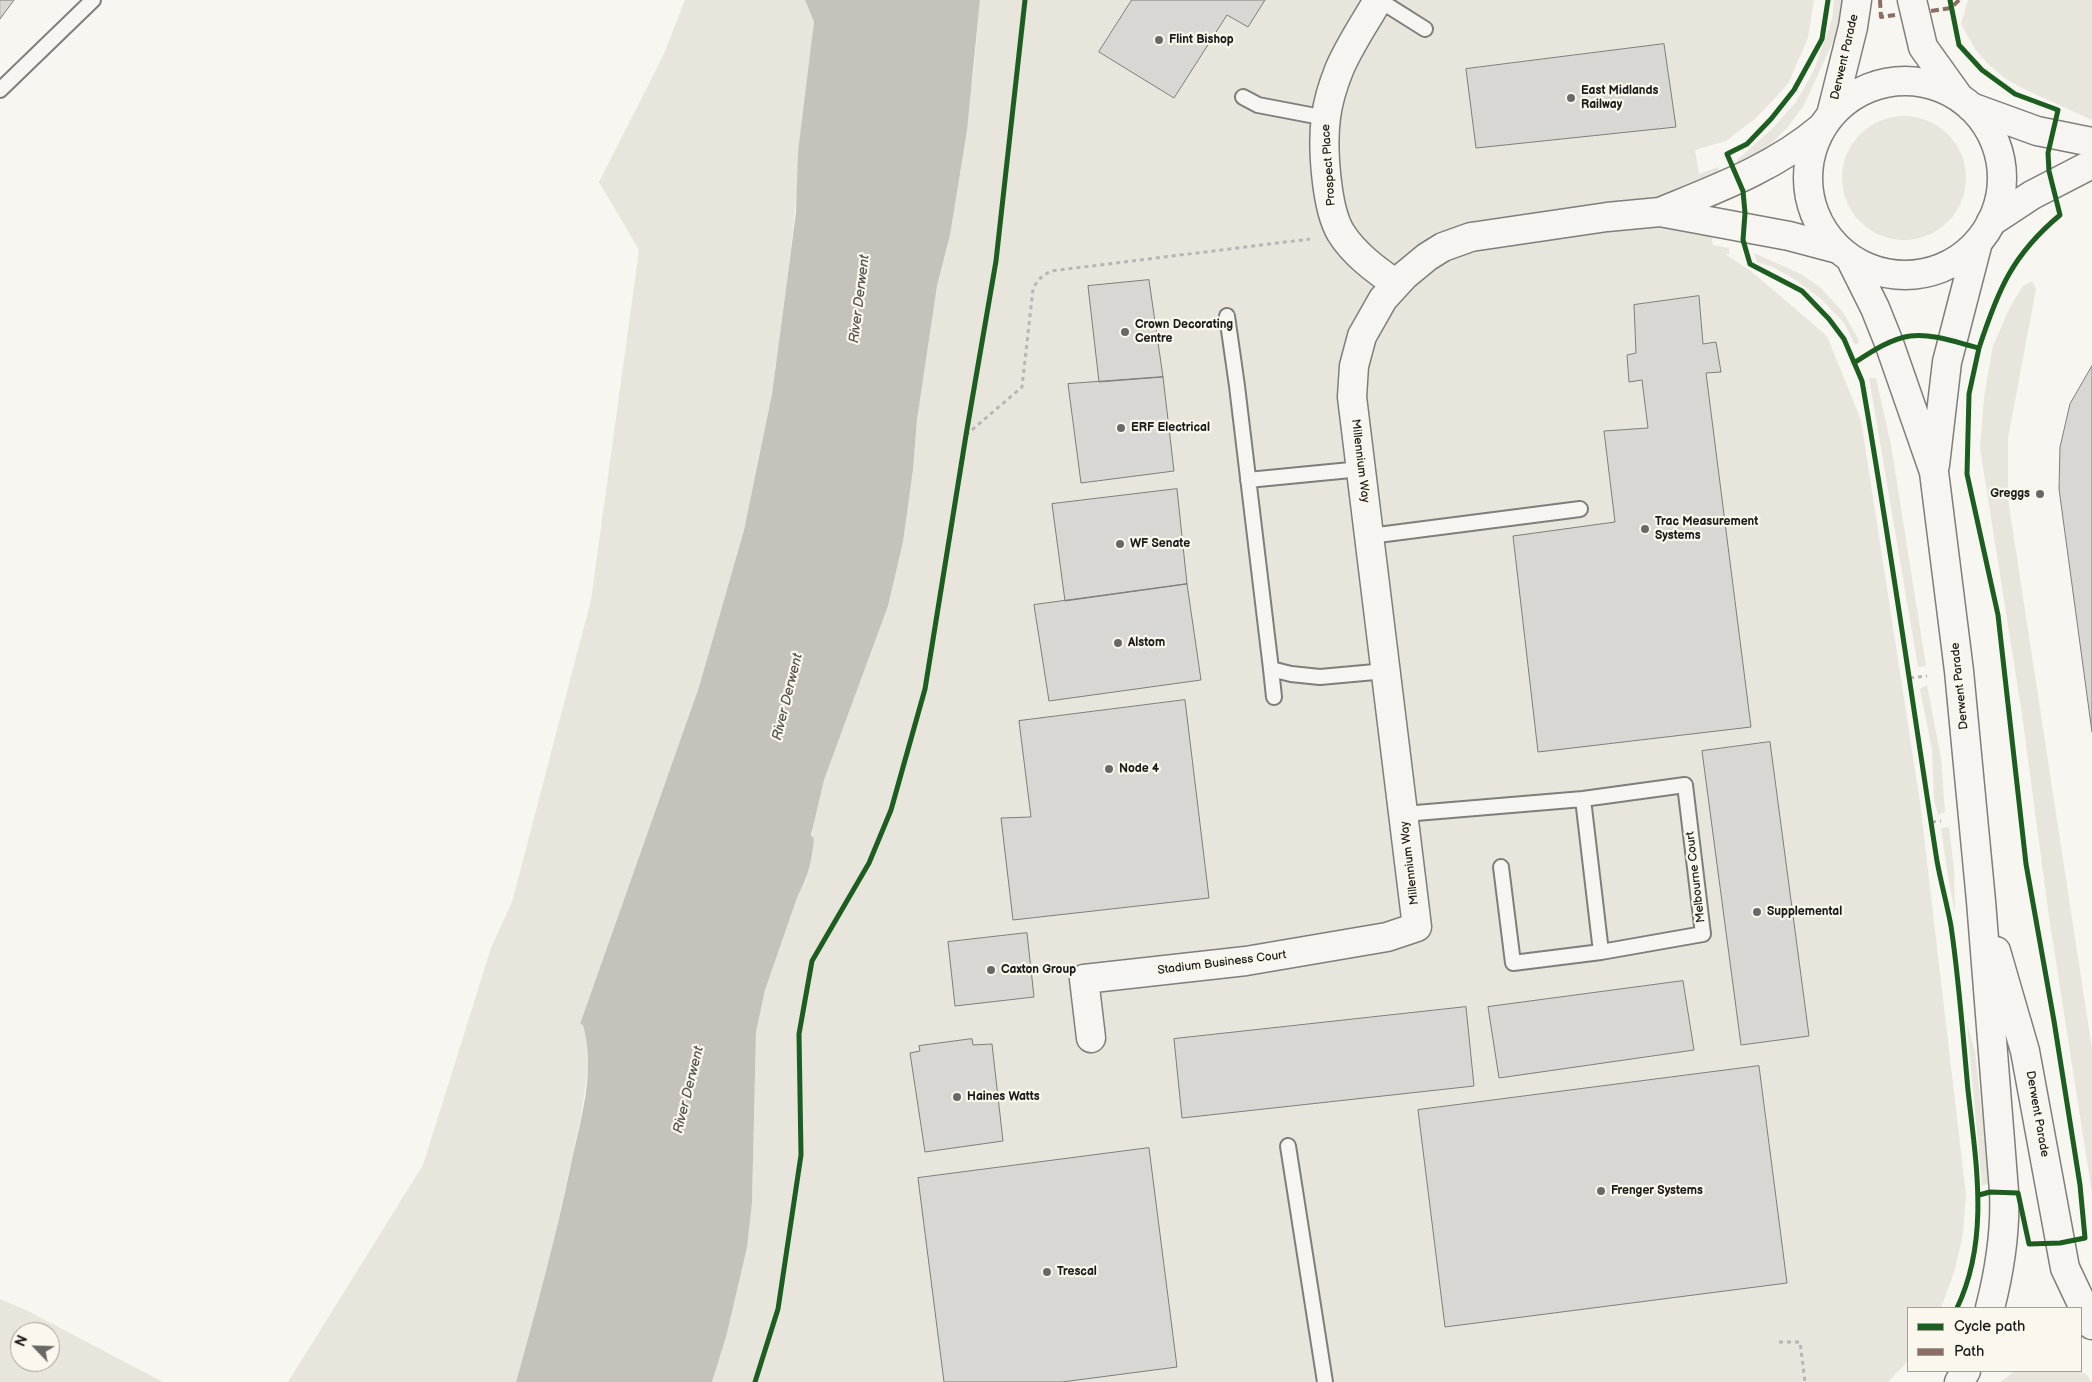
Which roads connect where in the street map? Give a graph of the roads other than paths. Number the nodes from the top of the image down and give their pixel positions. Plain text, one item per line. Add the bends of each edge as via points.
1 (93, 0) edge
2 (1378, 0) edge
3 (1857, 0) edge
4 (1912, 0) edge
5 (1425, 29) dead end
6 (0, 90) edge
7 (1243, 97) dead end
8 (1966, 103) junction
9 (1326, 118) junction
10 (1826, 121) junction
11 (2092, 142) edge
12 (2092, 164) edge
13 (1660, 212) junction
14 (1985, 232) junction
15 (1845, 254) junction
16 (1396, 284) junction
17 (1226, 316) dead end
18 (1361, 469) junction
19 (1934, 472) junction
20 (1248, 480) junction
21 (1580, 510) dead end
22 (1370, 536) junction
23 (1271, 669) junction
24 (1386, 671) junction
25 (1274, 697) dead end
26 (1583, 799) junction
27 (1404, 814) junction
28 (1501, 867) dead end
29 (1981, 901) junction
30 (1418, 927) joint
31 (1601, 952) junction
32 (1091, 1038) dead end
33 (1288, 1146) dead end
34 (1990, 1307) edge
35 (2092, 1325) edge
36 (1325, 1382) edge

1 - 6 lane
2 - 5 lane
2 - 9 street, Prospect Place via 1340,68
3 - 10 street, Derwent Parade via 1851,36
4 - 8 street via 1923,47
7 - 9 lane via 1258,105
8 - 10 street, Millennium Way via 1934,85 1892,82 1878,84 1852,96
8 - 11 street, Millennium Way via 2037,131
8 - 14 street, Derwent Parade via 1981,118 1995,142 2002,168 2000,196
9 - 16 street, Prospect Place via 1324,134 1330,207 1341,234 1365,260
10 - 13 street, Millennium Way via 1805,142 1762,168
10 - 15 street, Derwent Parade via 1809,159 1808,192 1818,223
12 - 14 street, Millennium Way via 2032,195
13 - 15 street, Millennium Way via 1789,236
13 - 16 street, Millennium Way via 1471,237 1427,257
14 - 15 street, Millennium Way via 1954,262 1934,271 1913,275 1881,273
14 - 19 street, Derwent Parade via 1947,362
15 - 19 street, Derwent Parade via 1875,308
16 - 18 street, Millennium Way via 1367,325 1354,366 1352,397
17 - 20 lane
18 - 20 lane
18 - 22 street, Millennium Way
19 - 29 street, Derwent Parade via 1960,671
20 - 23 lane
21 - 22 lane
22 - 24 street, Millennium Way
23 - 24 lane via 1320,678
23 - 25 lane
24 - 27 street, Millennium Way
26 - 27 lane, Melbourne Court
26 - 31 lane
26 - 31 lane, Melbourne Court via 1685,784 1703,934
27 - 30 street, Millennium Way
28 - 31 lane via 1513,963
29 - 34 street, Derwent Parade via 2005,1212 2000,1261
29 - 35 street, Derwent Parade via 2025,1052 2065,1268
30 - 32 street, Stadium Business Court via 1387,937 1246,961 1084,979
33 - 36 lane

